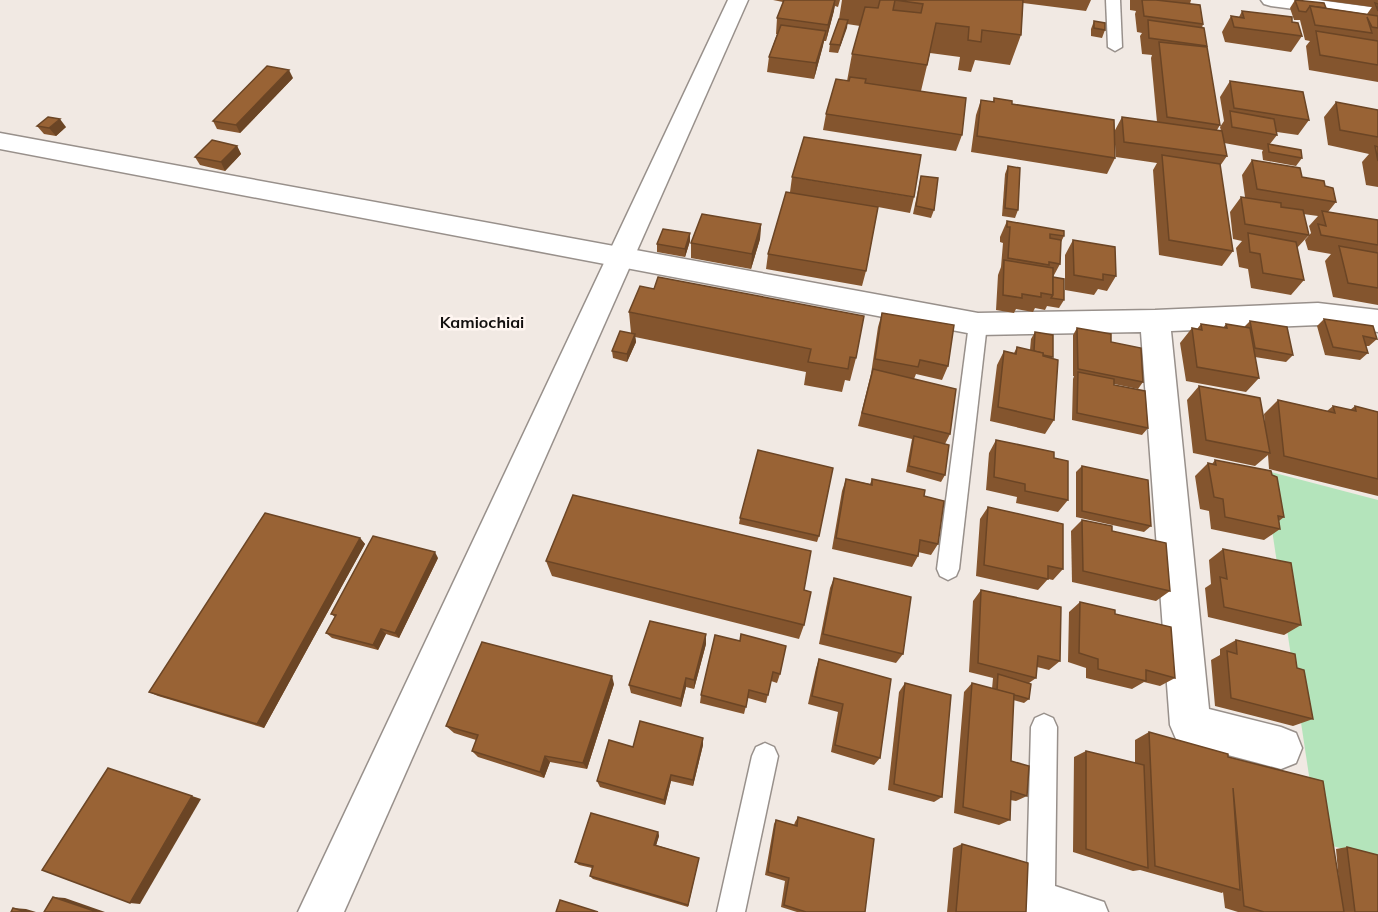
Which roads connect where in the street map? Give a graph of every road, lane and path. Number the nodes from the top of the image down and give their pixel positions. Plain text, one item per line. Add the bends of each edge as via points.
1 (738, 0) edge
2 (1113, 0) edge
3 (1271, 0) edge
4 (1378, 14) edge
5 (1115, 46) dead end
6 (0, 141) edge
7 (621, 259) junction
8 (1155, 321) junction
9 (1378, 321) edge
10 (978, 324) junction
11 (948, 569) dead end
12 (1044, 728) dead end
13 (1281, 748) dead end
14 (765, 756) dead end
15 (1040, 904) edge
16 (321, 912) edge
17 (731, 912) edge
18 (1094, 912) edge

1 - 7 street
2 - 5 lane
3 - 4 street
6 - 7 street
7 - 10 street
7 - 16 street
8 - 9 street via 1318,314
8 - 10 street
8 - 13 street via 1190,725
10 - 11 lane
12 - 15 lane
14 - 17 lane
15 - 18 lane

